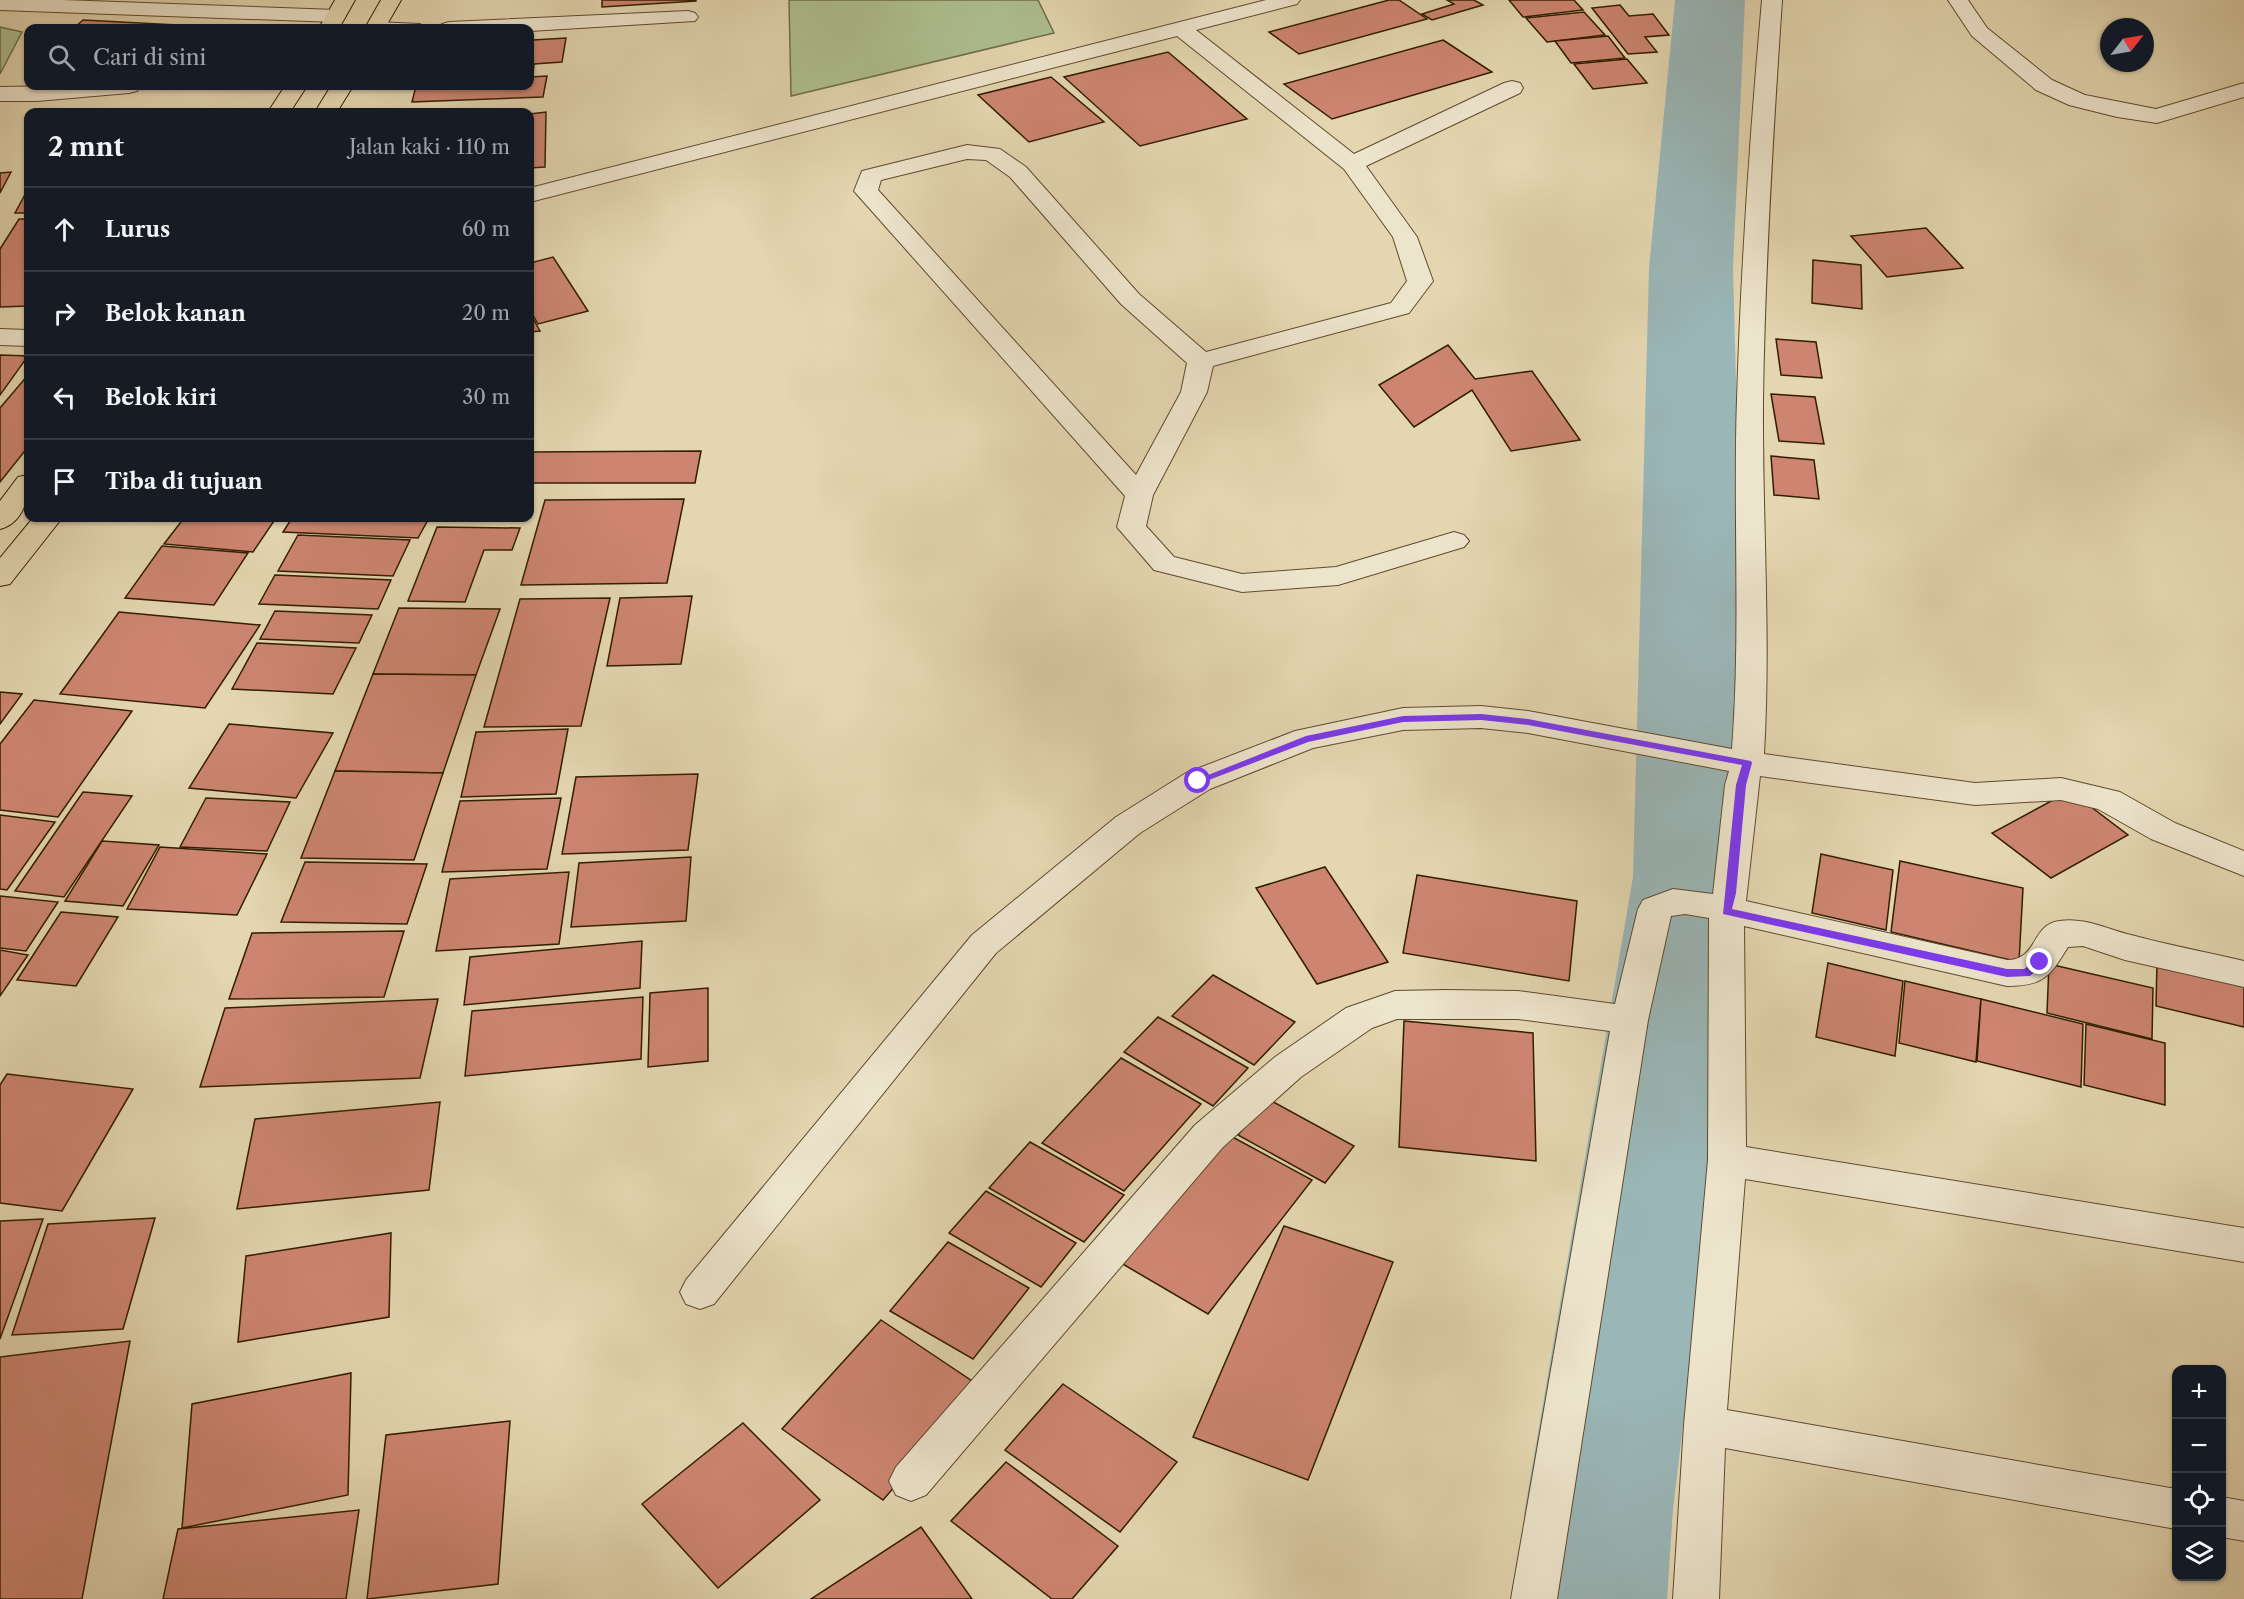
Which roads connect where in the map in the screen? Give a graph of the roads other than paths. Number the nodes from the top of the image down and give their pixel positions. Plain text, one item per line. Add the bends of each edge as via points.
1 (391, 0) edge
2 (1290, 0) edge
3 (1772, 0) edge
4 (1958, 0) edge
5 (0, 4) edge
6 (337, 15) edge
7 (688, 16) dead end
8 (378, 24) edge
9 (529, 24) edge
10 (1179, 27) junction
11 (1512, 88) dead end
12 (83, 90) edge
13 (293, 90) edge
14 (340, 90) edge
15 (2244, 90) edge
16 (0, 94) edge
17 (282, 108) edge
18 (328, 108) edge
19 (1352, 164) junction
20 (534, 194) edge
21 (0, 337) edge
22 (24, 338) edge
23 (1201, 361) junction
24 (24, 488) edge
25 (1139, 495) junction
26 (0, 520) edge
27 (45, 522) edge
28 (1454, 542) dead end
29 (0, 577) edge
30 (1744, 774) junction
31 (2244, 864) edge
32 (1709, 902) junction
33 (2244, 974) edge
34 (1616, 1019) junction
35 (1727, 1160) junction
36 (2244, 1245) edge
37 (700, 1292) dead end
38 (1705, 1425) junction
39 (911, 1482) dead end
40 (2172, 1508) edge
41 (2226, 1518) edge
42 (2244, 1521) edge
43 (1534, 1599) edge
44 (1696, 1599) edge

1 - 8 highway
2 - 10 street
3 - 30 street via 1750,400 1752,691
4 - 15 street via 1979,32 2044,85 2077,100 2157,116
5 - 6 street
7 - 9 street
10 - 19 street
10 - 20 street
11 - 19 street
12 - 16 street
13 - 17 highway
14 - 18 highway
19 - 23 street via 1406,237 1420,281 1400,308
21 - 22 street
23 - 25 street via 1194,392
23 - 25 street via 1130,299 1018,172 992,154 968,152 870,176 866,191
24 - 26 highway
25 - 28 street via 1131,527 1164,564 1242,583 1338,576
27 - 29 highway
30 - 31 street via 1975,794 2061,789 2109,800 2163,831
30 - 32 street
30 - 37 street via 1713,756 1481,717 1403,719 1306,739 1198,781 1128,825 984,944
32 - 33 street via 2007,973 2027,973 2040,962 2058,934 2085,933 2125,947
32 - 34 street via 1663,904 1655,909
32 - 35 street
34 - 39 street via 1518,1005 1395,1005 1359,1018 1288,1067 1209,1136
34 - 43 street
35 - 36 street
35 - 38 street
38 - 40 street
38 - 44 street
41 - 42 street

